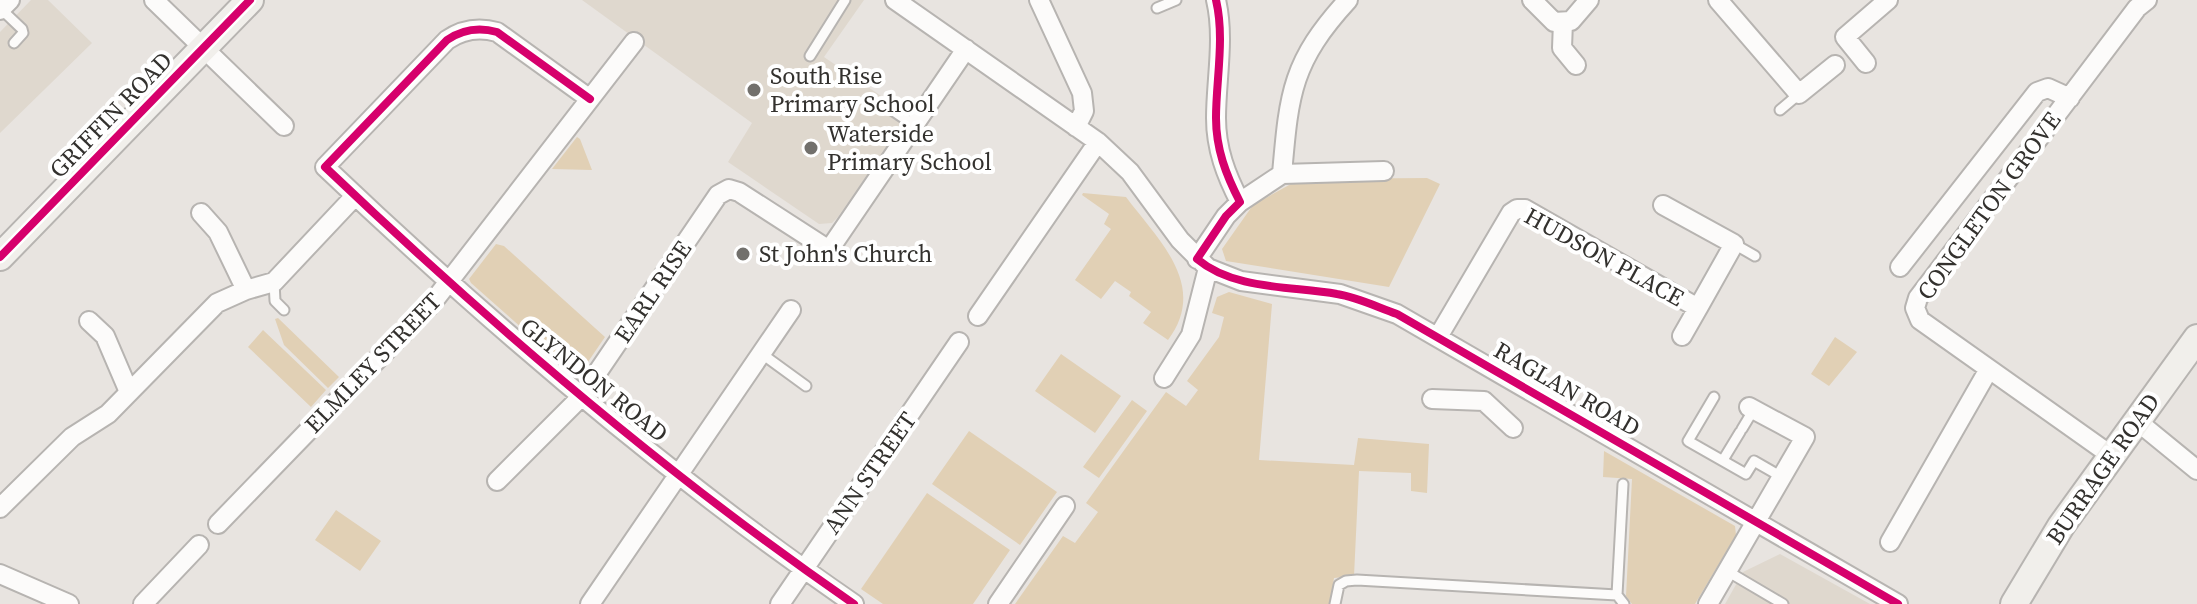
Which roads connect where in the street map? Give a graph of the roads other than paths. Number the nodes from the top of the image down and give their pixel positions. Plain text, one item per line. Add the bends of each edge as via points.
1 (10, 0) edge
2 (154, 0) edge
3 (250, 0) edge
4 (845, 0) edge
5 (895, 0) edge
6 (1176, 0) edge
7 (1216, 0) edge
8 (1348, 0) edge
9 (1532, 0) edge
10 (1589, 0) edge
11 (1718, 0) edge
12 (1888, 0) edge
13 (1041, 1) edge
14 (2144, 2) edge
15 (1157, 8) dead end
16 (0, 9) edge
17 (1563, 22) junction
18 (634, 42) dead end
19 (14, 43) dead end
20 (203, 48) junction
21 (966, 49) junction
22 (810, 56) dead end
23 (1866, 63) dead end
24 (1576, 65) dead end
25 (1835, 65) dead end
26 (1799, 94) junction
27 (2070, 98) junction
28 (590, 99) junction
29 (886, 106) dead end
30 (1780, 110) dead end
31 (914, 125) junction
32 (284, 126) dead end
33 (1076, 127) junction
34 (1098, 142) junction
35 (1384, 171) dead end
36 (1282, 174) junction
37 (355, 196) junction
38 (1240, 202) junction
39 (1663, 205) dead end
40 (201, 213) dead end
41 (1734, 244) junction
42 (1755, 256) dead end
43 (0, 257) edge
44 (1202, 264) junction
45 (1900, 267) dead end
46 (274, 282) junction
47 (448, 283) junction
48 (246, 290) junction
49 (1698, 308) junction
50 (284, 310) dead end
51 (791, 310) dead end
52 (978, 316) dead end
53 (89, 321) dead end
54 (1682, 336) dead end
55 (1438, 337) junction
56 (2197, 338) edge
57 (959, 342) dead end
58 (762, 354) junction
59 (1989, 369) junction
60 (1499, 372) junction
61 (1164, 378) dead end
62 (806, 386) dead end
63 (129, 392) junction
64 (1714, 397) dead end
65 (580, 398) junction
66 (1432, 399) dead end
67 (1484, 401) junction
68 (1751, 408) joint
69 (2137, 421) junction
70 (1513, 428) dead end
71 (2112, 456) junction
72 (1723, 460) junction
73 (2197, 470) edge
74 (679, 475) junction
75 (1782, 477) junction
76 (497, 481) dead end
77 (1623, 484) dead end
78 (1065, 506) dead end
79 (0, 508) edge
80 (1756, 522) junction
81 (218, 524) dead end
82 (1890, 542) dead end
83 (199, 545) dead end
84 (804, 569) junction
85 (1727, 571) junction
86 (0, 574) edge
87 (1617, 595) junction
88 (69, 604) edge
89 (143, 604) edge
90 (590, 604) edge
91 (780, 604) edge
92 (854, 604) edge
93 (998, 604) edge
94 (1335, 604) edge
95 (1624, 604) edge
96 (1708, 604) edge
97 (1783, 604) edge
98 (1898, 604) edge
99 (2014, 604) edge

1 - 16 street
2 - 20 street
3 - 20 street, GRIFFIN ROAD
4 - 22 lane
5 - 21 street
6 - 15 lane
7 - 38 street via 1216,122 1225,174
8 - 36 street via 1307,50 1294,82
9 - 17 street via 1554,22
10 - 17 street via 1571,21
11 - 26 street
12 - 23 street via 1845,37
13 - 33 street via 1082,93 1084,111
14 - 27 street, CONGLETON GROVE
16 - 19 lane via 22,29
17 - 24 street via 1562,48
18 - 28 street, ELMLEY STREET
20 - 32 street
20 - 43 street, GRIFFIN ROAD
21 - 31 street
21 - 33 street
25 - 26 street
26 - 30 lane
27 - 45 street, CONGLETON GROVE via 2048,88 2037,92
27 - 59 street, CONGLETON GROVE via 1915,308 1920,320
28 - 37 street, GLYNDON ROAD via 497,32 461,31 325,167
28 - 47 street, ELMLEY STREET
29 - 31 lane
31 - 65 street, EARL RISE via 829,250 739,192 729,189 718,195
33 - 34 street
34 - 44 street via 1130,172
34 - 52 street
35 - 36 street
36 - 38 street
37 - 46 street
37 - 47 street, GLYNDON ROAD
38 - 44 street via 1226,216
39 - 41 street
40 - 48 street via 218,232
41 - 42 lane
41 - 49 street, HUDSON PLACE
44 - 55 street, RAGLAN ROAD via 1241,281 1340,294 1397,314
44 - 61 street via 1191,335
46 - 48 street
46 - 50 lane via 275,301
47 - 65 street, GLYNDON ROAD
47 - 81 street, ELMLEY STREET
48 - 63 street via 217,303
49 - 54 street, HUDSON PLACE
49 - 55 street, HUDSON PLACE via 1517,209
51 - 58 street
53 - 63 street via 105,336
55 - 60 street, RAGLAN ROAD
56 - 69 street, BURRAGE ROAD
57 - 84 street, ANN STREET
58 - 62 lane
58 - 74 street
59 - 71 street, CONGLETON GROVE
59 - 82 street
60 - 67 street
60 - 80 street, RAGLAN ROAD
63 - 79 street via 108,414 72,437
64 - 72 lane via 1688,441
65 - 74 street, GLYNDON ROAD
65 - 76 street, EARL RISE
66 - 67 street
67 - 70 street
68 - 72 lane
68 - 75 street via 1805,437
69 - 71 street, BURRAGE ROAD
69 - 73 street
71 - 99 street, BURRAGE ROAD
72 - 75 lane via 1746,474 1754,461
74 - 84 street, GLYNDON ROAD
74 - 90 street
75 - 80 street
77 - 87 lane
78 - 93 street
80 - 85 street
80 - 98 street, RAGLAN ROAD
83 - 89 street
84 - 91 street, ANN STREET
84 - 92 street, GLYNDON ROAD
85 - 96 street
85 - 97 lane
86 - 88 street
87 - 94 lane via 1357,580 1339,585
87 - 95 lane

